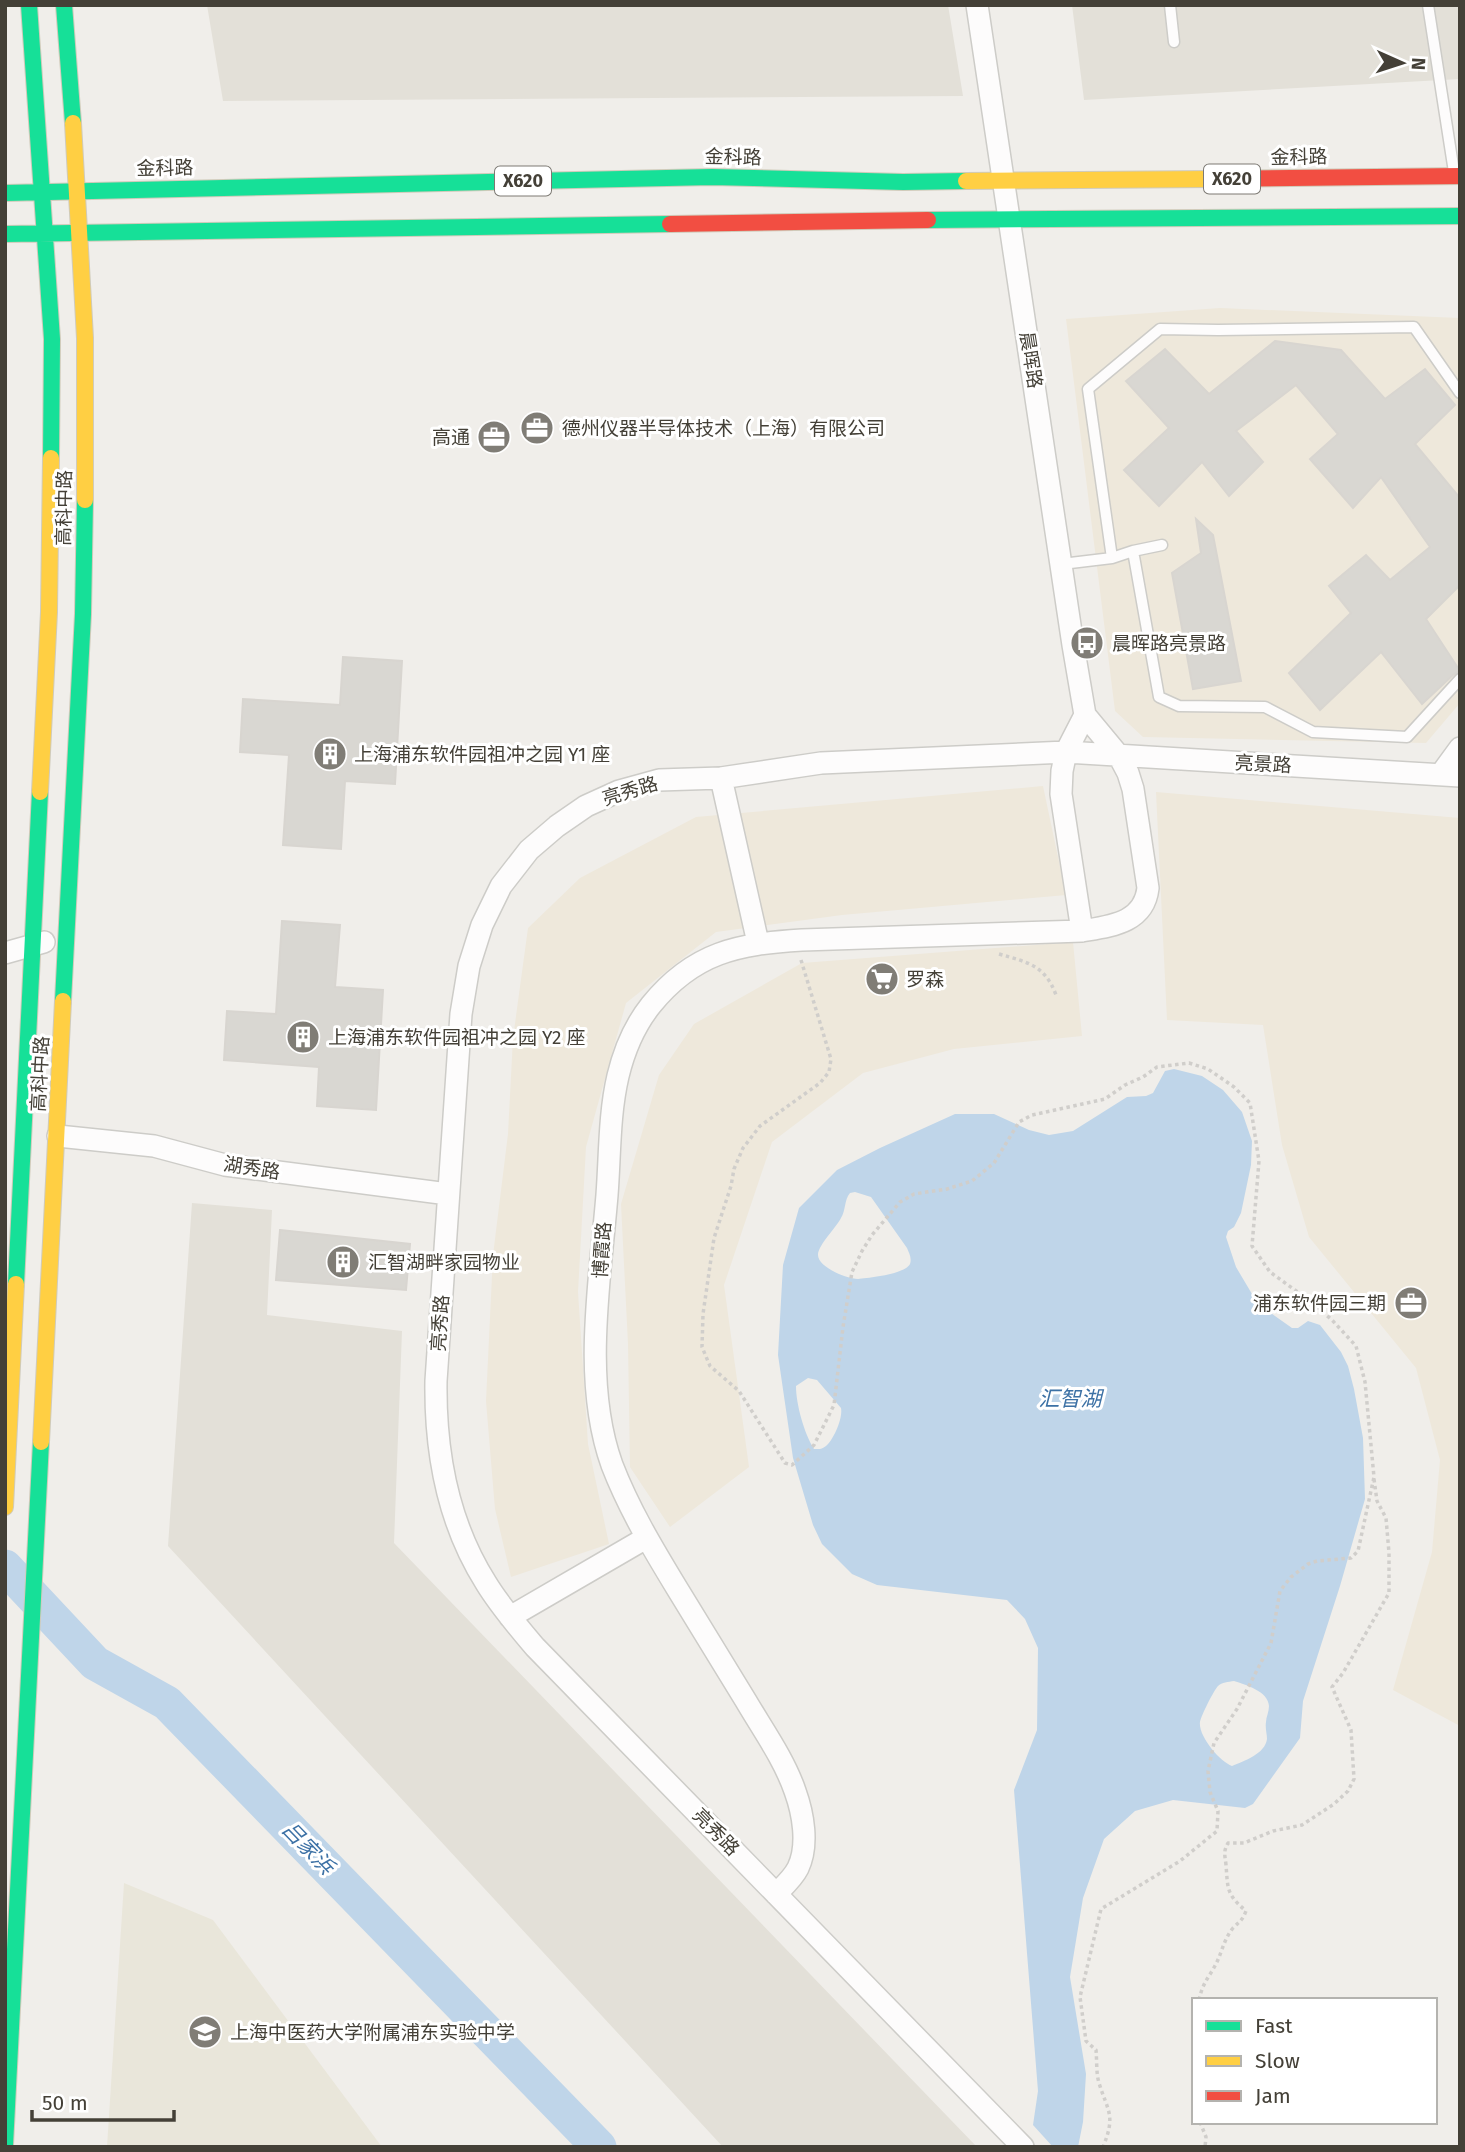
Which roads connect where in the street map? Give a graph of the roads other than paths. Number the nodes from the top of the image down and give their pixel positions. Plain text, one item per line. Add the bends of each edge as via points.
1 (29, 5) edge
2 (64, 5) edge
3 (977, 5) edge
4 (1170, 5) edge
5 (1429, 5) edge
6 (1174, 42) dead end
7 (1457, 176) edge
8 (1004, 181) junction
9 (77, 191) junction
10 (43, 192) junction
11 (5, 193) edge
12 (1460, 216) edge
13 (1010, 220) junction
14 (46, 233) junction
15 (80, 233) junction
16 (5, 234) edge
17 (1460, 393) edge
18 (1162, 545) dead end
19 (1133, 551) junction
20 (1112, 558) junction
21 (1062, 564) junction
22 (1460, 679) edge
23 (1085, 715) junction
24 (1460, 748) edge
25 (1066, 752) junction
26 (1119, 756) junction
27 (1450, 775) edge
28 (721, 778) junction
29 (1082, 931) junction
30 (68, 937) junction
31 (758, 943) junction
32 (34, 944) junction
33 (5, 953) edge
34 (58, 1136) junction
35 (448, 1194) junction
36 (5, 1212) edge
37 (19, 1234) junction
38 (5, 1507) edge
39 (646, 1538) junction
40 (510, 1617) junction
41 (776, 1894) junction
42 (1020, 2144) edge
43 (5, 2145) edge

1 - 10 main road, 高科中路
2 - 9 main road, 高科中路
3 - 8 street, 晨晖路
4 - 6 lane
5 - 7 lane
7 - 8 main road, 金科路 / X620
8 - 9 main road, 金科路 / X620 via 712,177
8 - 13 street, 晨晖路
9 - 10 main road, 金科路 / X620
9 - 15 main road, 高科中路
10 - 11 main road, 金科路 / X620
10 - 14 main road, 高科中路
12 - 13 main road, X620
13 - 15 main road, X620
13 - 21 street, 晨晖路
14 - 15 main road, X620
14 - 16 main road, X620
14 - 32 main road, 高科中路 via 52,339 50,571
15 - 30 main road, 高科中路 via 86,435 83,614
17 - 20 lane via 1413,327 1160,329 1088,389
18 - 19 lane
19 - 20 lane
19 - 22 lane via 1159,697 1179,706 1265,707 1313,732 1407,737
20 - 21 lane
21 - 23 street, 晨晖路
23 - 25 street
23 - 26 street, 晨晖路
24 - 27 street
25 - 26 street, 亮景路
25 - 28 street, 亮秀路 via 821,763
25 - 29 street via 1061,793
26 - 27 street, 亮景路
26 - 29 street, 晨晖路 via 1133,789 1148,888 1146,902 1136,915 1120,923
28 - 31 street
28 - 35 street, 亮秀路 via 659,780 586,806 529,850 501,886 468,966
29 - 31 street, 博霞路
30 - 32 street
30 - 34 main road, 高科中路
31 - 39 street, 博霞路 via 707,959 667,988 637,1026 618,1076 600,1276 596,1380 611,1462
32 - 33 street
32 - 37 main road, 高科中路
34 - 35 street, 湖秀路 via 154,1146 225,1165
34 - 43 main road, 高科中路
35 - 40 street, 亮秀路 via 436,1381 437,1442 444,1481 467,1545 485,1582
36 - 37 lane
37 - 38 main road, 高科中路
39 - 40 street
39 - 41 street, 博霞路 via 762,1728 795,1791 803,1853 791,1879
40 - 41 street, 亮秀路
41 - 42 street, 亮秀路

